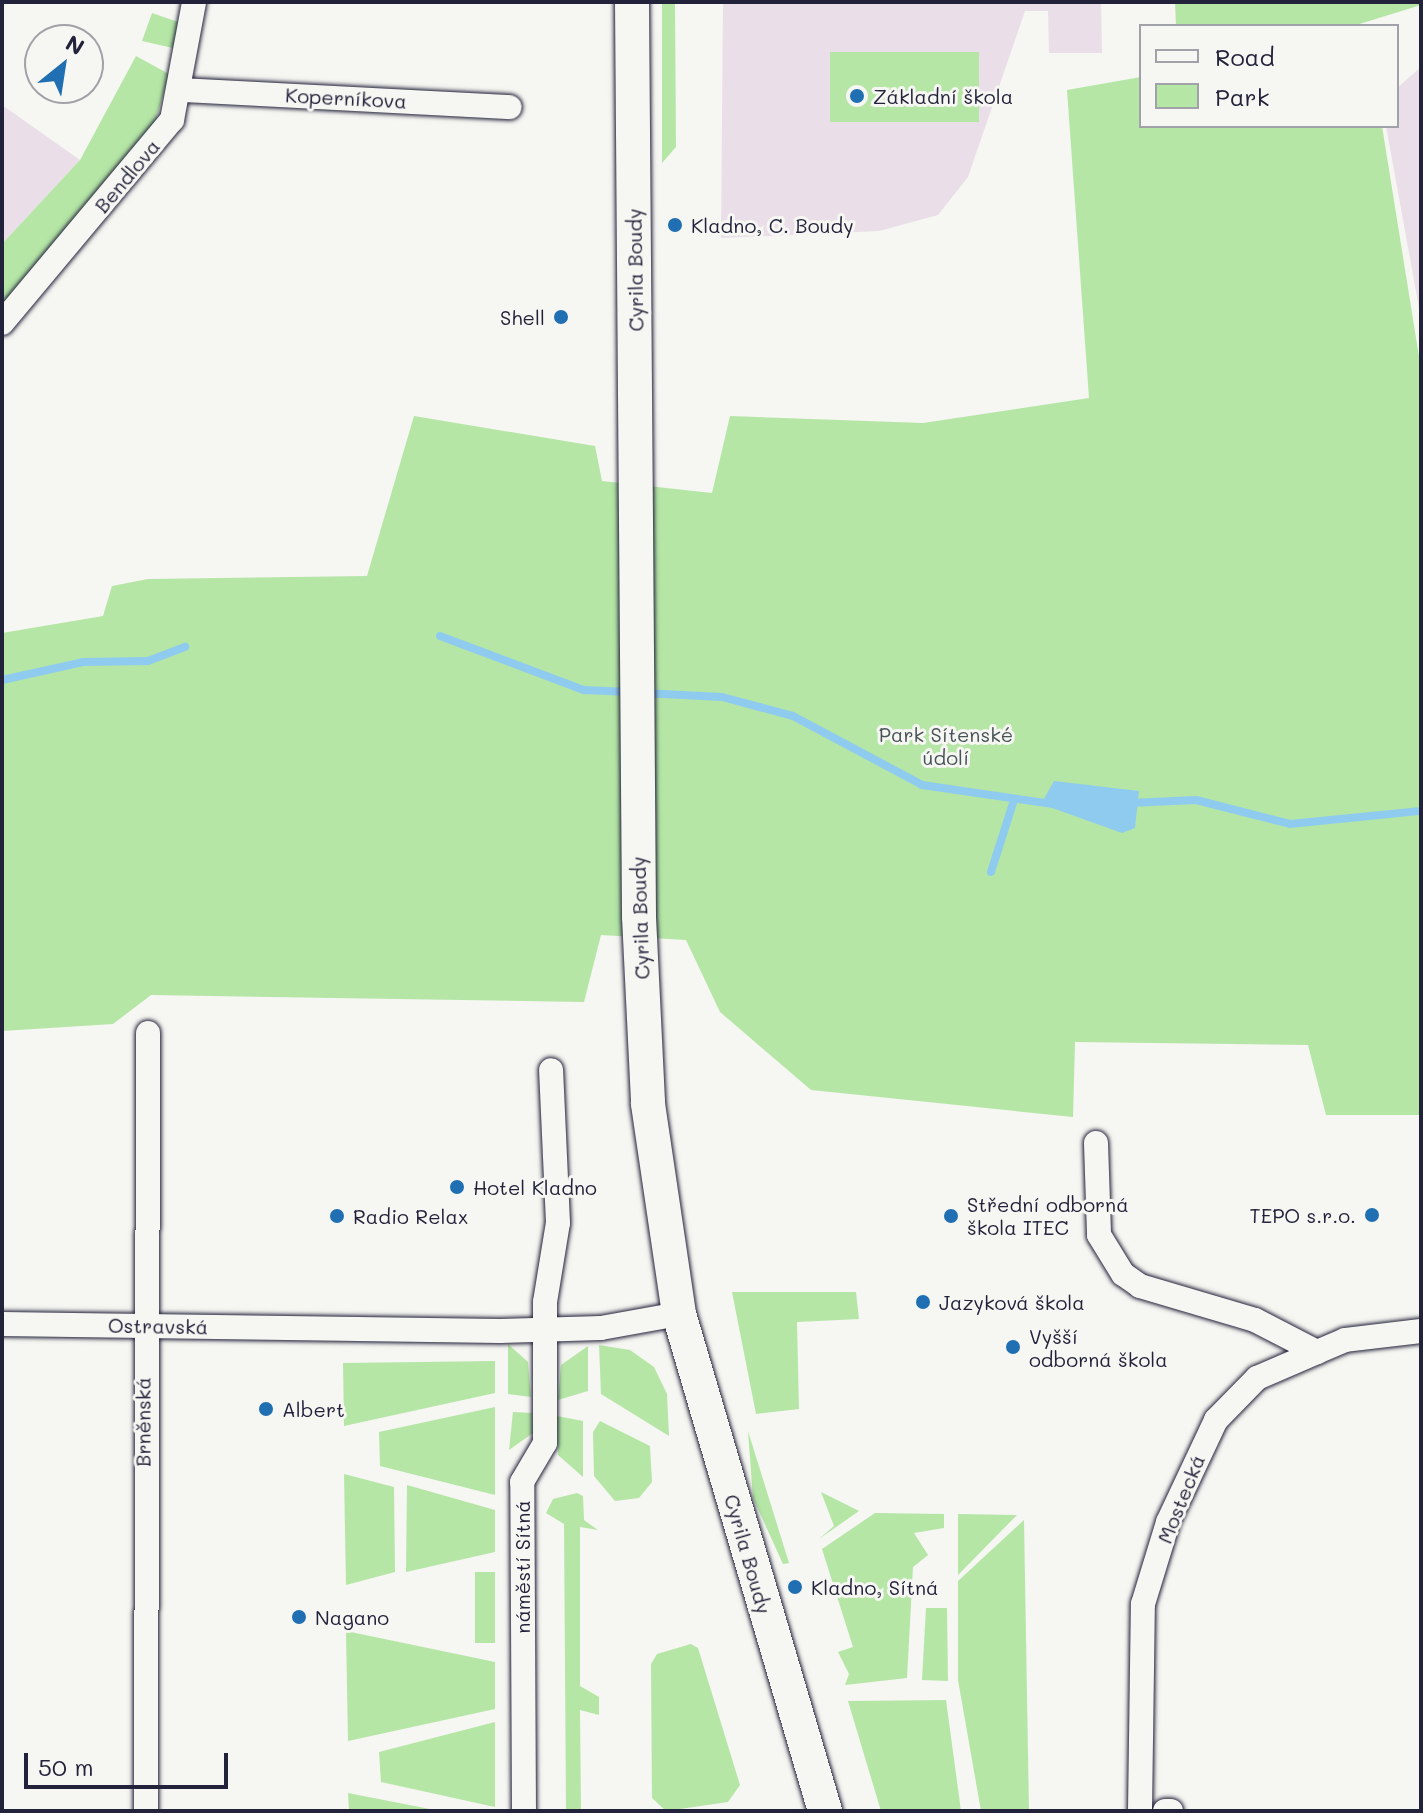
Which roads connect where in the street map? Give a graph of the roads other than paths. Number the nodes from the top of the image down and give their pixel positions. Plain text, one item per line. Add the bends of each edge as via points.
1 (194, 2) edge
2 (632, 2) edge
3 (182, 90) junction
4 (510, 107) dead end
5 (2, 323) edge
6 (148, 1033) dead end
7 (551, 1070) dead end
8 (1096, 1143) dead end
9 (679, 1314) junction
10 (2, 1324) edge
11 (143, 1325) junction
12 (544, 1330) junction
13 (1421, 1331) edge
14 (1317, 1352) junction
15 (146, 1811) edge
16 (524, 1811) edge
17 (825, 1811) edge
18 (1140, 1811) edge

1 - 3 street, Bendlova
2 - 9 street, Cyrila Boudy via 639,917 648,1104
3 - 4 street, Koperníkova
3 - 5 street, Bendlova via 153,147
6 - 11 street, Brněnská
7 - 12 street, náměstí Sítná via 558,1223
8 - 14 street via 1099,1235 1123,1274 1140,1286 1255,1320
9 - 12 street
9 - 17 street, Cyrila Boudy
10 - 11 street, Ostravská
11 - 12 street, Ostravská
11 - 15 street, Brněnská
12 - 16 street, náměstí Sítná via 545,1443 522,1482
13 - 14 street, Mostecká via 1345,1340
14 - 18 street, Mostecká via 1257,1378 1216,1420 1168,1522 1143,1604

